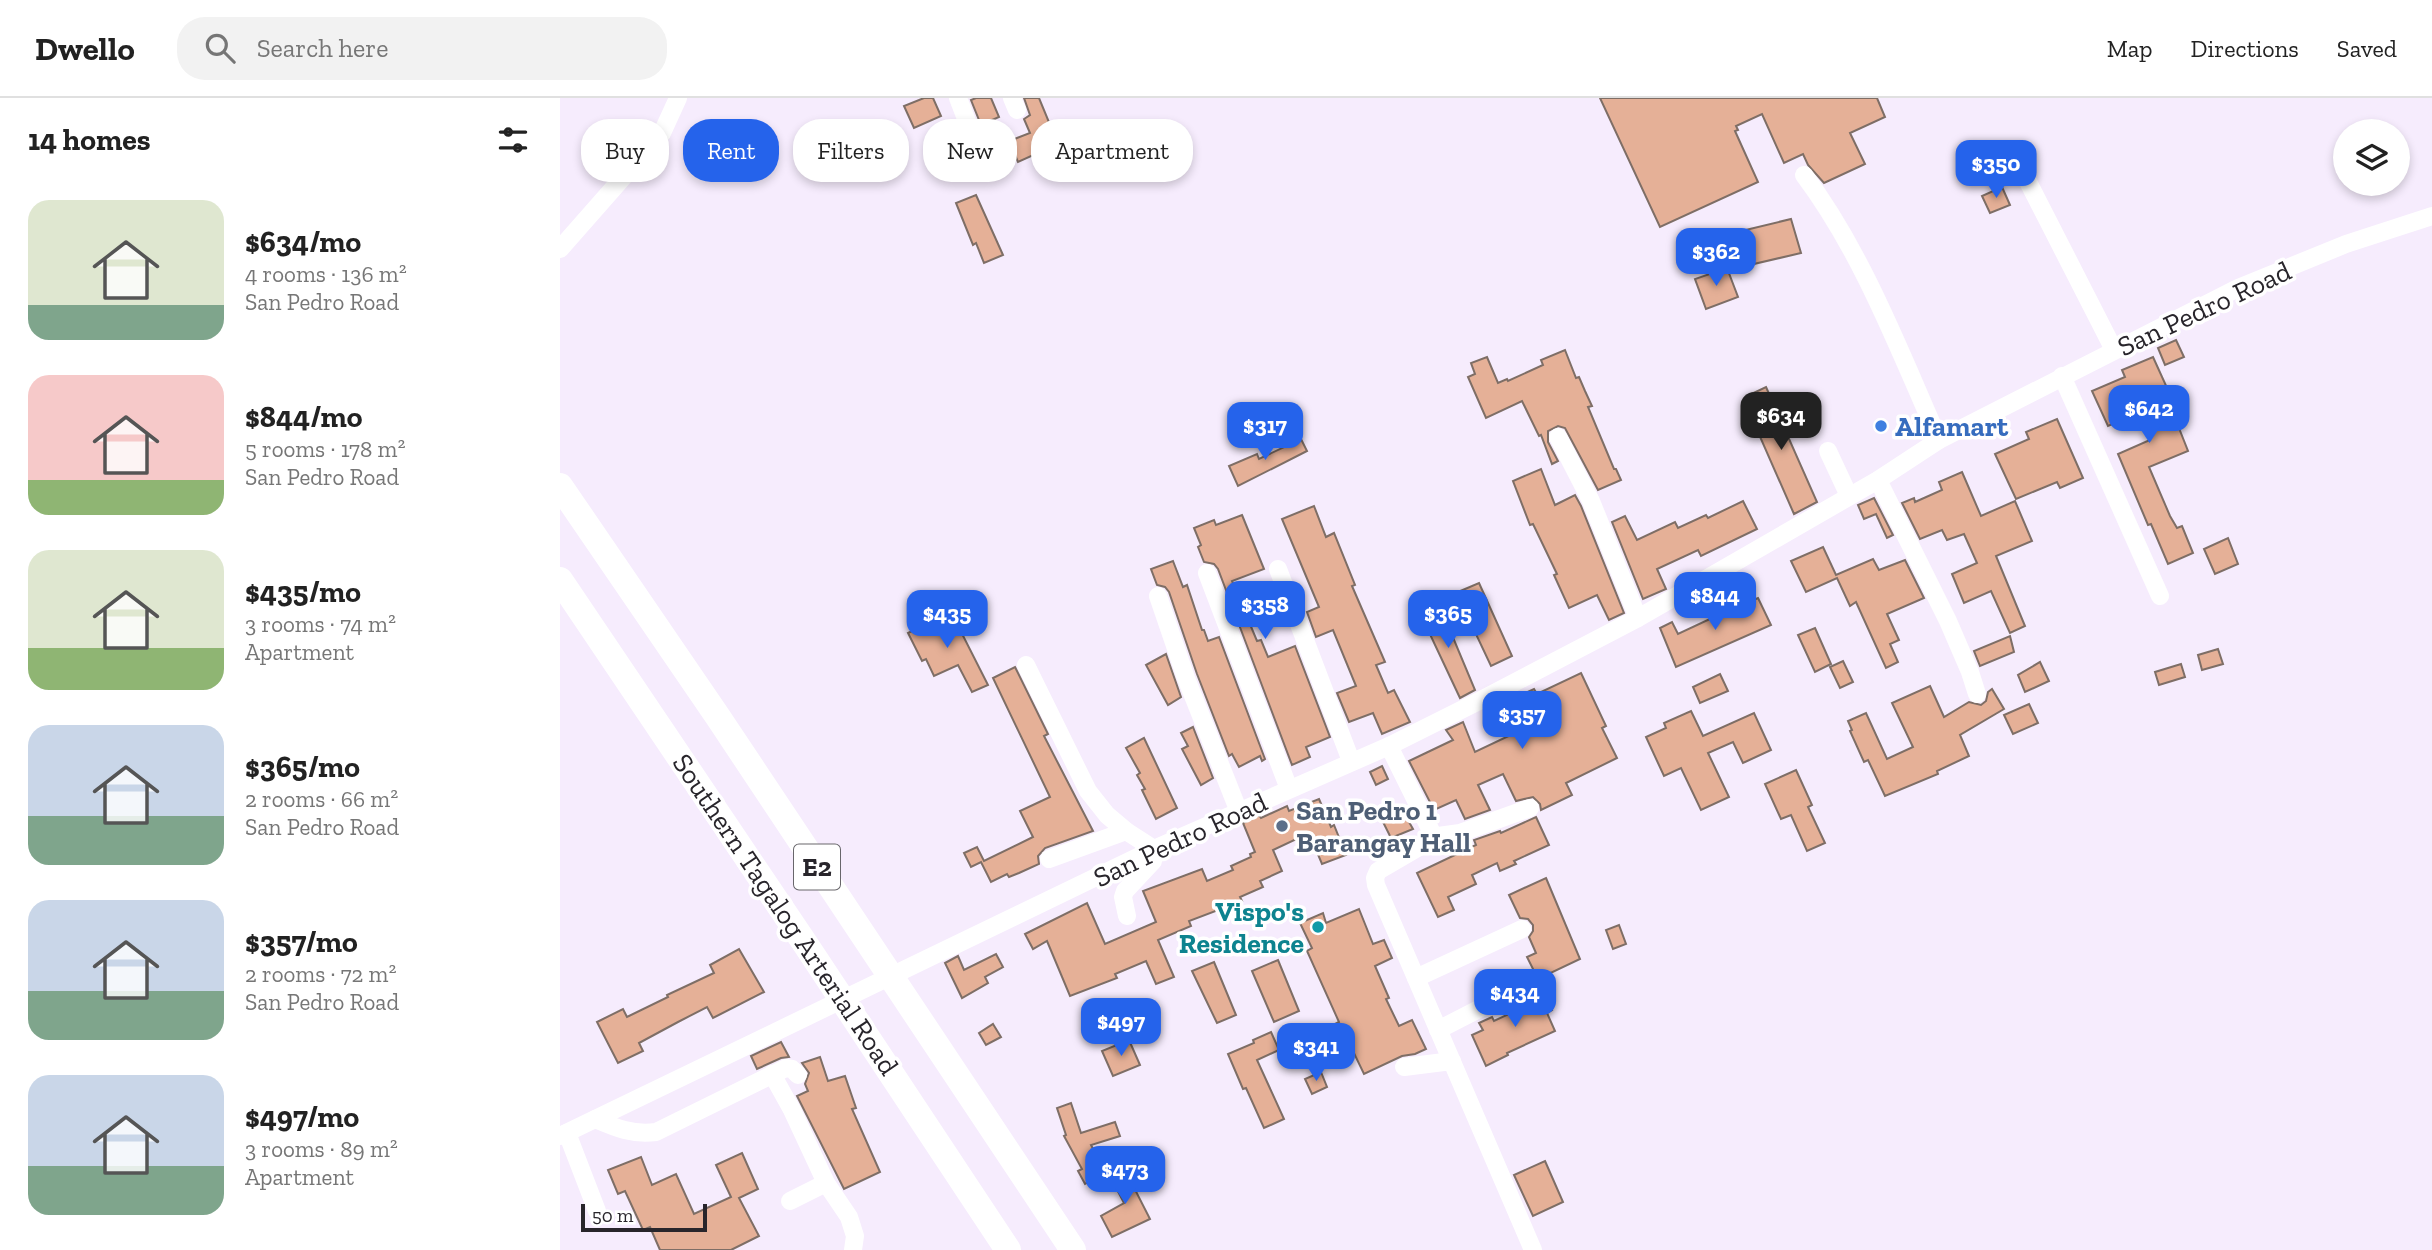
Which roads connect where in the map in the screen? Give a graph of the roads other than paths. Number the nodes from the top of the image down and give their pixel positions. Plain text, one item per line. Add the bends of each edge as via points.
1 (678, 98) edge
2 (958, 98) edge
3 (966, 119) edge
4 (2019, 164) dead end
5 (1804, 175) dead end
6 (2432, 216) edge
7 (560, 249) edge
8 (2114, 350) junction
9 (2062, 376) junction
10 (1558, 438) dead end
11 (1940, 440) junction
12 (1828, 450) dead end
13 (1878, 480) junction
14 (560, 486) edge
15 (1849, 496) junction
16 (1278, 569) dead end
17 (1207, 573) dead end
18 (560, 580) edge
19 (1158, 596) dead end
20 (2160, 596) dead end
21 (1638, 618) junction
22 (1026, 665) dead end
23 (1977, 694) dead end
24 (1389, 746) junction
25 (1351, 761) junction
26 (1289, 789) junction
27 (1530, 808) dead end
28 (1239, 812) junction
29 (1126, 831) junction
30 (1431, 837) junction
31 (1154, 849) junction
32 (1049, 859) dead end
33 (1128, 916) dead end
34 (1521, 929) dead end
35 (1416, 978) junction
36 (1510, 993) dead end
37 (1438, 1030) junction
38 (1452, 1061) junction
39 (1404, 1067) dead end
40 (772, 1074) junction
41 (798, 1075) dead end
42 (595, 1119) junction
43 (563, 1135) edge
44 (826, 1183) junction
45 (790, 1201) dead end
46 (597, 1211) dead end
47 (853, 1250) edge
48 (1008, 1250) edge
49 (1073, 1250) edge
50 (1533, 1250) edge

1 - 7 street via 662,134
2 - 3 street
4 - 8 street
5 - 11 street via 1843,234
6 - 8 street, San Pedro Road via 2346,244 2238,288
8 - 9 street, San Pedro Road
9 - 11 street, San Pedro Road
9 - 20 street
10 - 21 street via 1591,501
11 - 13 street, San Pedro Road
12 - 15 street
13 - 15 street, San Pedro Road
13 - 23 street via 1948,621
14 - 49 highway, Southern Tagalog Arterial Road / E2
15 - 21 street, San Pedro Road
16 - 25 street
17 - 26 street
18 - 48 highway, Southern Tagalog Arterial Road / E2
19 - 28 street
21 - 24 street, San Pedro Road
22 - 29 street via 1088,791
24 - 25 street, San Pedro Road
24 - 30 street via 1431,827
25 - 26 street, San Pedro Road
26 - 28 street, San Pedro Road
27 - 30 street via 1460,833
28 - 31 street, San Pedro Road
29 - 31 street
29 - 32 street
30 - 35 street via 1378,871 1375,878
31 - 33 street via 1153,861 1125,891
31 - 42 street, San Pedro Road
34 - 35 street
35 - 37 street
36 - 37 street
37 - 38 street
38 - 39 street
38 - 50 street
40 - 41 street via 786,1068
40 - 42 street via 656,1132 624,1132
40 - 44 street
42 - 43 street, San Pedro Road
43 - 46 street
44 - 45 street
44 - 47 street via 849,1217 855,1236

